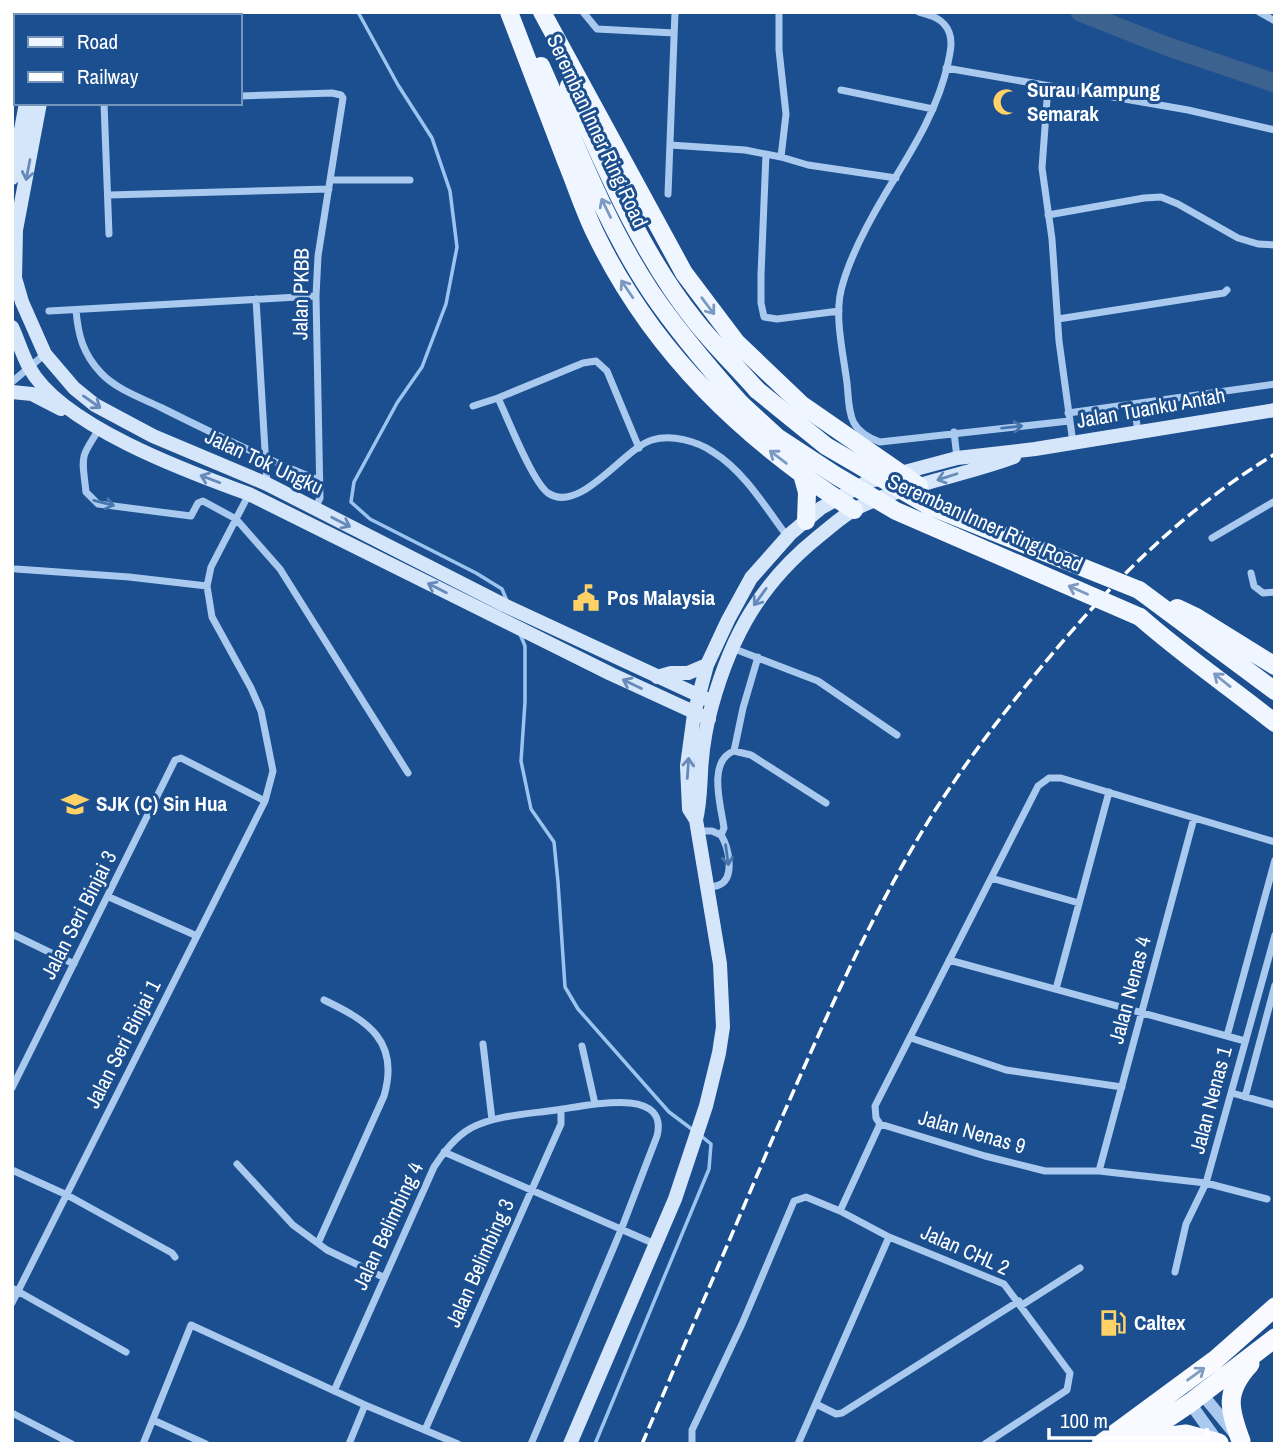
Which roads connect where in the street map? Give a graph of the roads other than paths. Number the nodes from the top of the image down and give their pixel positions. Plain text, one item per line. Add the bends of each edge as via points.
1 (509, 12) edge
2 (516, 12) edge
3 (536, 12) edge
4 (542, 12) edge
5 (583, 12) edge
6 (675, 12) edge
7 (779, 12) edge
8 (919, 12) edge
9 (1259, 12) edge
10 (1275, 21) edge
11 (674, 33) junction
12 (946, 68) junction
13 (1048, 86) junction
14 (841, 90) dead end
15 (242, 96) edge
16 (26, 105) edge
17 (40, 105) edge
18 (104, 105) edge
19 (933, 109) junction
20 (1275, 130) edge
21 (670, 145) junction
22 (766, 154) junction
23 (781, 157) junction
24 (12, 178) edge
25 (896, 178) junction
26 (410, 180) dead end
27 (330, 184) junction
28 (668, 194) dead end
29 (108, 195) junction
30 (1048, 215) junction
31 (109, 234) dead end
32 (1275, 245) edge
33 (1227, 290) dead end
34 (316, 296) junction
35 (256, 299) junction
36 (76, 310) junction
37 (49, 311) dead end
38 (839, 311) junction
39 (1058, 319) junction
40 (12, 327) edge
41 (45, 354) junction
42 (29, 368) junction
43 (12, 382) edge
44 (1275, 384) edge
45 (12, 391) edge
46 (498, 398) junction
47 (1134, 404) junction
48 (473, 406) dead end
49 (72, 410) junction
50 (1275, 410) edge
51 (1069, 417) junction
52 (825, 421) junction
53 (100, 428) junction
54 (954, 432) junction
55 (1138, 432) junction
56 (1073, 443) junction
57 (639, 448) junction
58 (1035, 449) junction
59 (957, 458) junction
60 (266, 460) junction
61 (902, 473) junction
62 (802, 474) junction
63 (319, 480) junction
64 (267, 484) junction
65 (919, 486) junction
66 (249, 494) junction
67 (837, 499) junction
68 (1275, 501) edge
69 (318, 503) junction
70 (854, 510) junction
71 (236, 519) junction
72 (806, 521) junction
73 (788, 537) junction
74 (1212, 538) dead end
75 (16, 569) dead end
76 (1251, 573) dead end
77 (207, 586) junction
78 (1139, 590) junction
79 (1275, 592) edge
80 (502, 611) junction
81 (520, 620) junction
82 (731, 648) junction
83 (758, 657) junction
84 (706, 665) junction
85 (1275, 666) edge
86 (657, 677) junction
87 (1275, 691) edge
88 (706, 700) junction
89 (694, 714) junction
90 (709, 719) junction
91 (1275, 723) edge
92 (897, 735) dead end
93 (734, 751) junction
94 (408, 773) dead end
95 (1109, 792) junction
96 (265, 801) junction
97 (826, 803) dead end
98 (1194, 818) junction
99 (697, 826) junction
100 (721, 835) junction
101 (1275, 842) edge
102 (1275, 860) edge
103 (990, 878) junction
104 (707, 887) junction
105 (109, 897) junction
106 (1079, 903) junction
107 (12, 934) edge
108 (1275, 935) edge
109 (197, 936) junction
110 (949, 960) junction
111 (74, 964) junction
112 (1275, 985) edge
113 (1056, 989) junction
114 (324, 1000) dead end
115 (1142, 1012) junction
116 (1227, 1036) junction
117 (911, 1038) junction
118 (1245, 1041) junction
119 (483, 1044) dead end
120 (582, 1046) dead end
121 (1122, 1087) junction
122 (12, 1088) edge
123 (1232, 1093) junction
124 (1245, 1097) junction
125 (595, 1104) junction
126 (1275, 1105) edge
127 (561, 1110) junction
128 (492, 1120) junction
129 (880, 1124) junction
130 (444, 1152) junction
131 (237, 1164) dead end
132 (12, 1170) edge
133 (1099, 1171) junction
134 (1206, 1183) junction
135 (531, 1190) junction
136 (67, 1195) junction
137 (1267, 1199) dead end
138 (840, 1211) junction
139 (621, 1230) junction
140 (889, 1237) junction
141 (318, 1243) junction
142 (656, 1244) junction
143 (175, 1257) dead end
144 (1080, 1268) dead end
145 (1175, 1272) dead end
146 (383, 1277) junction
147 (15, 1289) edge
148 (12, 1303) edge
149 (1020, 1303) junction
150 (1275, 1307) edge
151 (1271, 1342) edge
152 (126, 1352) dead end
153 (334, 1391) junction
154 (1196, 1399) junction
155 (816, 1404) junction
156 (365, 1405) junction
157 (12, 1413) edge
158 (153, 1420) junction
159 (425, 1430) junction
160 (1130, 1443) edge
161 (1243, 1443) edge
162 (72, 1444) edge
163 (143, 1444) edge
164 (206, 1444) edge
165 (349, 1444) edge
166 (458, 1444) edge
167 (531, 1444) edge
168 (570, 1444) edge
169 (692, 1444) edge
170 (799, 1444) edge
171 (985, 1444) edge
172 (1101, 1444) edge
173 (1219, 1444) edge

62 -> 1 main road via 730,417 682,366 620,278 596,234
91 -> 2 main road, Seremban Inner Ring Road, bridge via 1140,617 896,511 777,437 741,404 686,342 650,290 607,210
3 - 78 main road, Seremban Inner Ring Road, bridge via 646,248 695,321 757,390 826,446 929,506
4 -> 52 main road via 684,273 736,342
5 - 11 street via 597,29
6 - 11 street
7 - 23 street via 786,114
8 - 12 street via 944,23 949,33
9 - 10 street
11 - 21 street
12 - 13 street
12 - 19 street
13 - 20 street
13 - 30 street via 1042,168
14 - 19 street
15 - 27 street, Jalan PKBB via 341,95
16 - 24 main road
17 -> 41 main road, Jalan Tok Ungku via 14,254 22,302
18 - 29 street
19 - 25 street
21 - 22 street
21 - 28 street
22 - 23 street
22 - 38 street via 761,275 764,317
23 - 25 street
25 - 38 street via 853,257 840,292
26 - 27 street
27 - 29 street
27 - 34 street, Jalan PKBB via 321,223
29 - 31 street
30 - 32 street via 1161,197 1238,238
30 - 39 street
33 - 39 street
34 - 35 street
34 - 63 street, Jalan PKBB
35 - 36 street
35 - 60 street
36 - 37 street
36 - 60 street via 83,348 111,383
38 - 54 street via 850,410 864,436 880,442
39 - 51 street
40 - 42 main road, Jalan Tok Ungku
41 - 42 street
41 -> 64 main road, Jalan Tok Ungku via 95,405 153,436
42 - 43 street
42 - 49 main road, Jalan Tok Ungku
44 - 47 street
45 - 49 main road
46 - 48 street
46 - 57 street via 596,361 607,371
46 - 57 street via 530,468 548,492 562,498 581,493
47 - 51 street
47 - 55 street
49 - 53 main road, Jalan Tok Ungku
50 - 55 main road, Jalan Tuanku Antah
54 -> 51 street
51 - 56 street
52 - 61 main road
52 - 62 main road via 837,447 834,455 818,473
66 -> 53 main road, Jalan Tok Ungku
53 -> 71 street via 82,458 86,492 93,501 191,516 203,501
54 - 59 street
55 - 56 main road, Jalan Tuanku Antah
56 - 58 main road, Jalan Tuanku Antah
57 - 73 street via 649,440 666,437 713,452 732,467
58 - 59 main road, Jalan Tuanku Antah
58 -> 65 main road, Jalan Tuanku Antah
59 - 61 main road, Jalan Tuanku Antah
60 - 63 street
60 - 64 street
61 - 65 main road
61 - 67 main road, Jalan Tuanku Antah via 867,482
62 - 67 main road
62 - 72 main road
63 - 69 street, Jalan PKBB
64 - 69 main road, Jalan Tok Ungku
65 - 70 main road, Jalan Tuanku Antah
66 - 71 street
80 -> 66 main road, Jalan Tok Ungku
67 - 70 main road
67 - 72 main road, Jalan Tuanku Antah
68 - 74 street
69 -> 80 main road, Jalan Tok Ungku
70 -> 82 main road, Jalan Tuanku Antah via 778,573
71 - 77 street via 211,567
71 - 94 street via 280,569
72 - 73 main road, Jalan Tuanku Antah
73 - 84 main road, Jalan Tuanku Antah via 751,578
75 - 77 street
76 - 79 street via 1254,586 1264,593
77 - 96 street, Jalan Seri Binjai 1 via 212,617 261,711 273,771
78 - 85 main road via 1196,617
78 - 87 main road, Seremban Inner Ring Road
80 - 81 main road
81 - 86 main road
89 -> 81 main road
82 - 83 street
82 - 88 main road, Jalan Tuanku Antah
83 - 92 street via 818,681
83 - 93 street
84 - 86 main road
84 - 88 main road, Jalan Tuanku Antah
86 - 88 main road
88 - 89 main road, Jalan Tuanku Antah
88 - 90 main road, Jalan Tuanku Antah
89 - 90 main road
99 -> 89 main road, Jalan Tuanku Antah via 689,809 687,786
90 - 99 main road, Jalan Tuanku Antah
93 - 97 street via 751,755
93 - 100 street via 724,757 720,767
95 - 98 street
95 - 103 street via 1049,778 1038,786
95 - 106 street
96 - 105 street, Jalan Seri Binjai 3 via 177,758
96 - 109 street, Jalan Seri Binjai 1
98 - 101 street
98 - 115 street, Jalan Nenas 4
99 - 100 street
99 - 104 main road
100 -> 104 street via 728,872 723,882
102 - 116 street
103 - 106 street
103 - 110 street
104 - 142 main road via 720,964 723,1027 703,1117
105 - 109 street
105 - 111 street, Jalan Seri Binjai 3
106 - 113 street
107 - 111 street
108 - 118 street, Jalan Nenas 1
109 - 136 street, Jalan Seri Binjai 1
110 - 113 street
110 - 117 street
111 - 122 street, Jalan Seri Binjai 3
112 - 124 street
113 - 115 street
114 - 141 street via 372,1028 382,1045 388,1072 384,1097
115 - 116 street
115 - 121 street, Jalan Nenas 4
116 - 118 street
117 - 121 street via 1006,1070
117 - 129 street via 875,1105
118 - 123 street, Jalan Nenas 1
119 - 128 street
120 - 125 street
121 - 133 street, Jalan Nenas 4
123 - 124 street
123 - 134 street, Jalan Nenas 1
124 - 126 street
125 - 127 street, Jalan Belimbing 4
125 - 139 street, Jalan Belimbing 4 via 620,1101 645,1107 660,1126
127 - 128 street, Jalan Belimbing 4
127 - 135 street, Jalan Belimbing 3 via 561,1125
128 - 130 street, Jalan Belimbing 4 via 470,1128
129 - 133 street, Jalan Nenas 9 via 1045,1171
129 - 138 street
130 - 135 street
130 - 146 street, Jalan Belimbing 4
131 - 141 street via 293,1224
132 - 136 street
133 - 134 street, Jalan Nenas 9
134 - 137 street, Jalan Nenas 9
134 - 145 street, Jalan Nenas 1 via 1186,1224
135 - 139 street
135 - 159 street, Jalan Belimbing 3
136 - 143 street
136 - 147 street, Jalan Seri Binjai 1
138 - 140 street, Jalan CHL 2
138 - 169 street, Jalan CHL 2 via 806,1197 794,1201 692,1430
139 - 142 street
139 - 167 street
140 - 149 street, Jalan CHL 2 via 1004,1284
140 - 155 street
141 - 146 street
142 - 168 main road
144 - 149 street
146 - 153 street, Jalan Belimbing 4
147 - 148 street, Jalan Seri Binjai 1
147 - 152 street
149 - 155 street via 842,1413
149 - 171 street, Jalan CHL 2 via 1071,1380 1067,1390
172 -> 150 highway via 1215,1360
151 - 154 highway
151 - 161 highway via 1241,1374 1231,1394 1230,1411
153 - 156 street
153 - 158 street via 191,1325
154 - 160 highway
154 - 161 street
154 - 173 street
155 - 170 street
156 - 159 street
156 - 165 street
157 - 162 street
158 - 163 street
158 - 164 street
159 - 166 street
160 - 173 highway via 1186,1434

